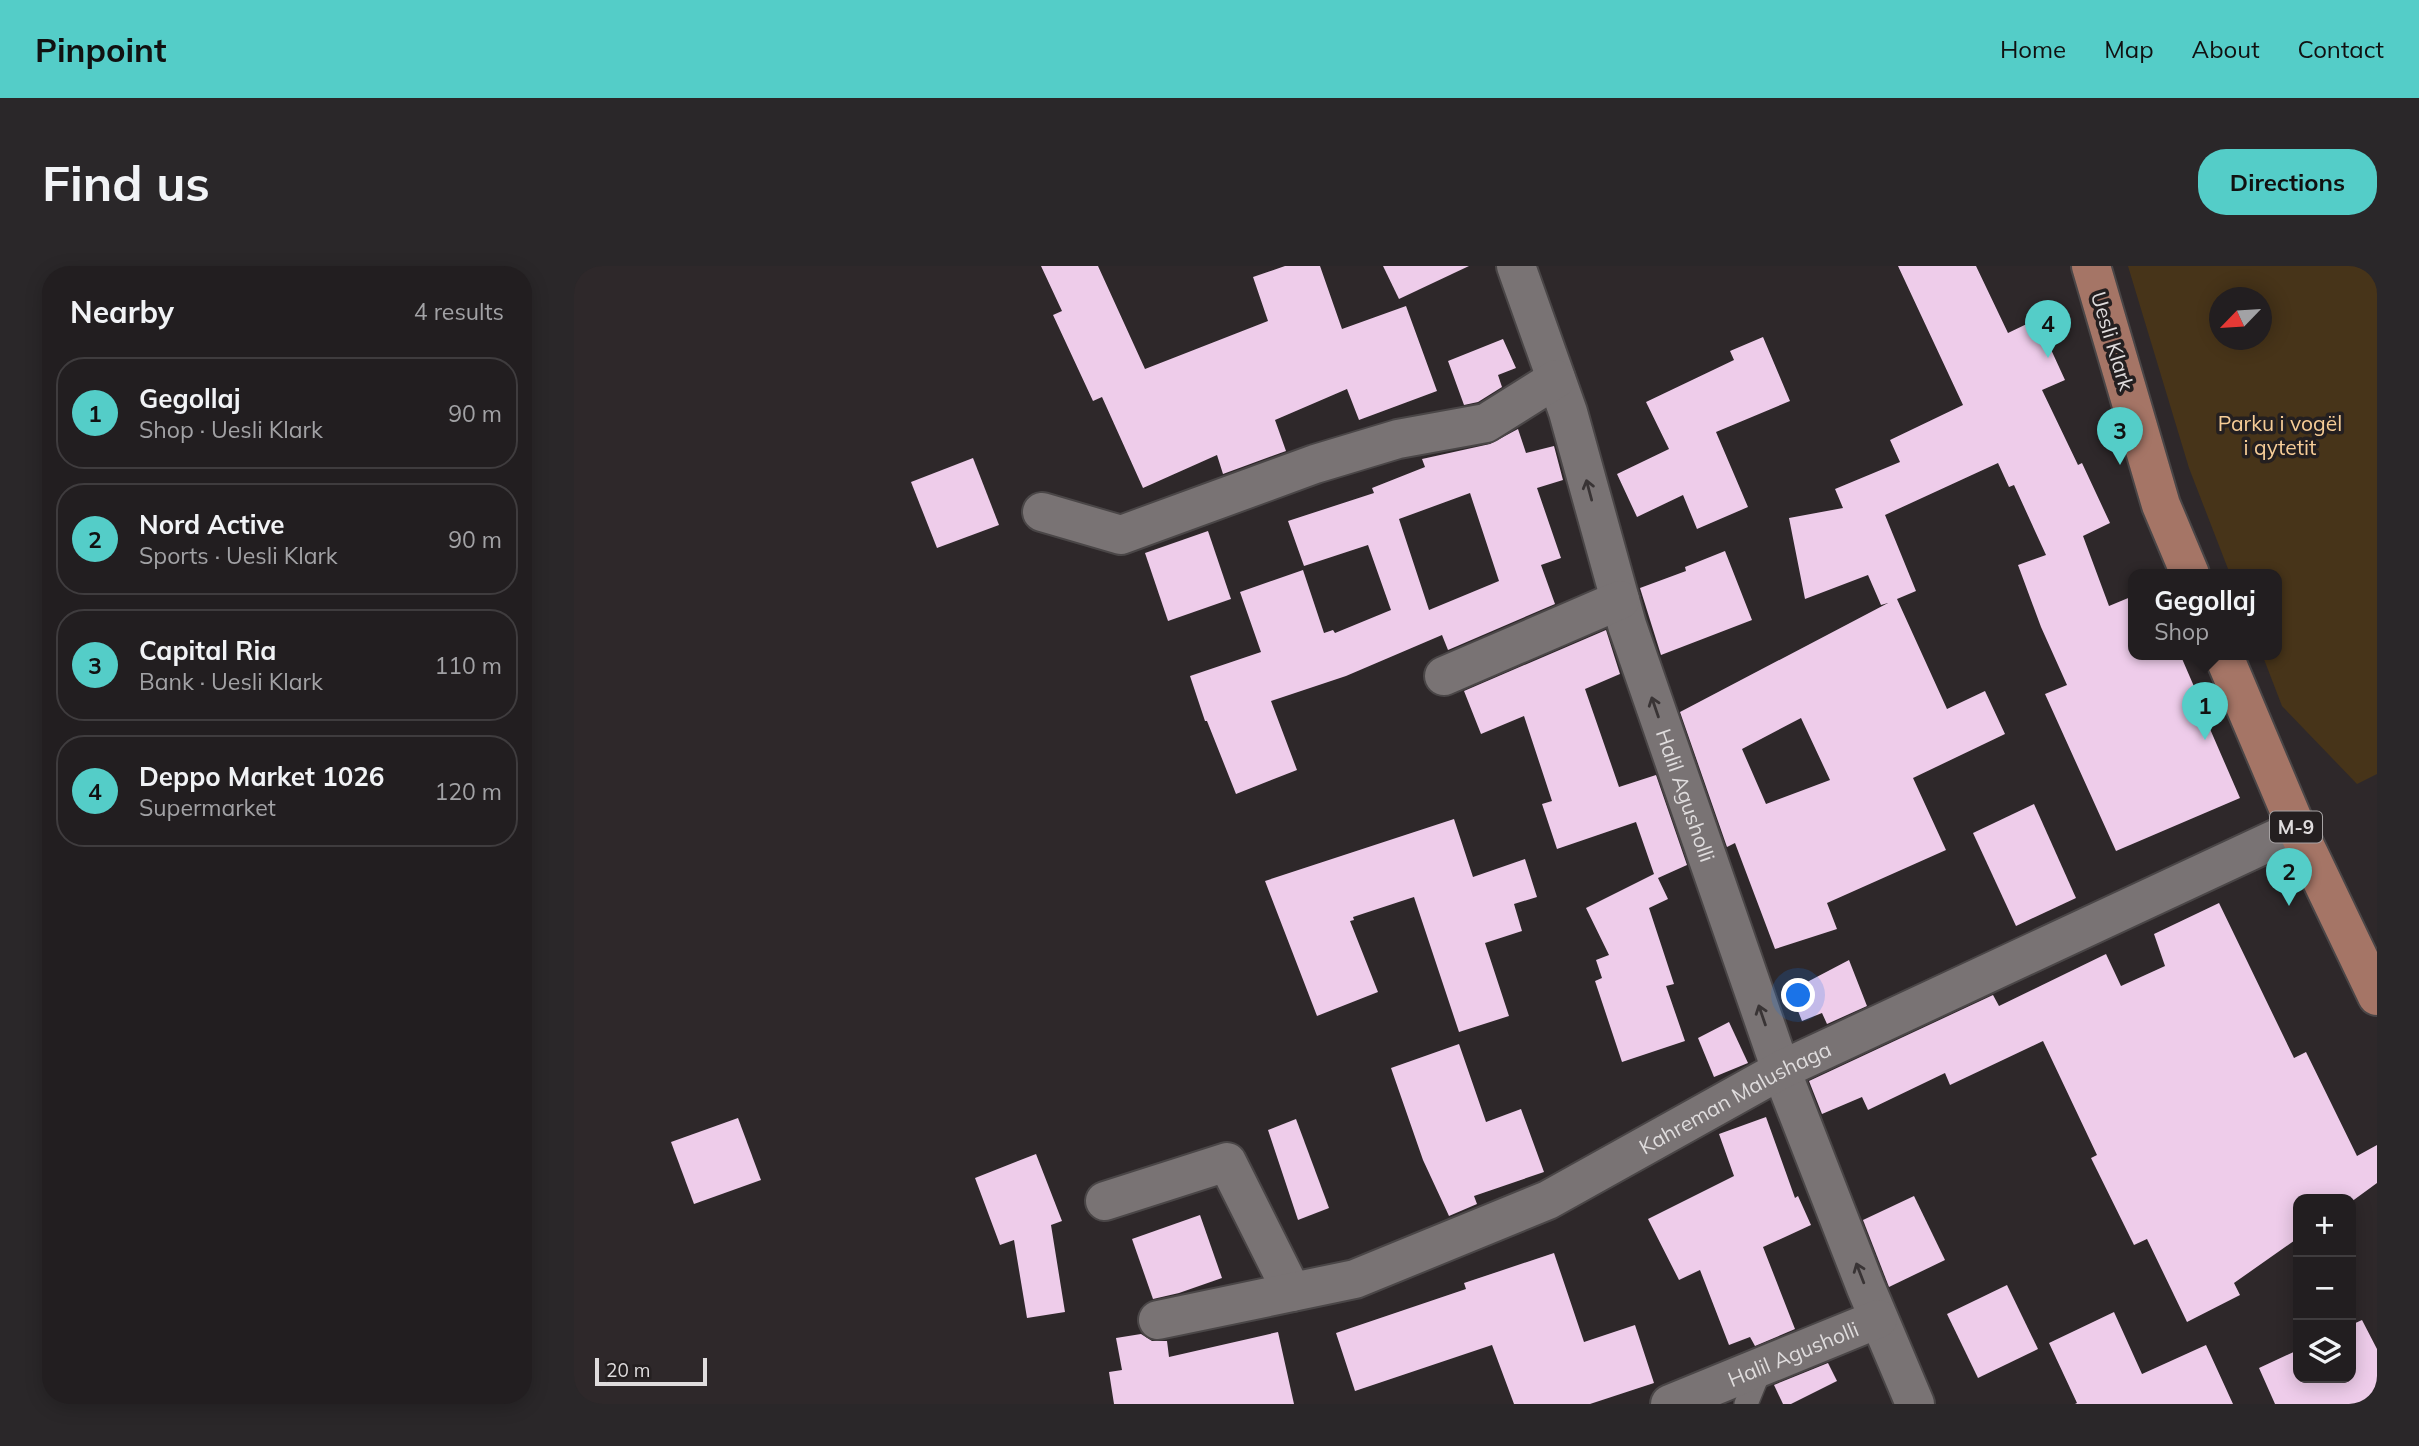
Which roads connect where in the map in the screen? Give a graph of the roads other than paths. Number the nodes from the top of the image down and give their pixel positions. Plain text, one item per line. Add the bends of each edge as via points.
1 (1516, 266) edge
2 (2091, 266) edge
3 (1556, 379) junction
4 (1042, 512) dead end
5 (2188, 569) edge
6 (1620, 600) junction
7 (2226, 660) edge
8 (1444, 676) dead end
9 (2297, 828) junction
10 (2377, 996) edge
11 (1781, 1070) junction
12 (1105, 1201) dead end
13 (1292, 1292) junction
14 (1878, 1318) junction
15 (1158, 1320) dead end
16 (1761, 1367) junction
17 (1670, 1404) edge
18 (1746, 1404) edge
19 (1915, 1404) edge

1 - 3 street, Halil Agusholli
2 - 5 main road, Uesli Klark via 2161,505
3 - 4 street via 1486,423 1398,439 1315,464 1121,536
6 -> 3 street, Halil Agusholli
6 - 8 street
11 -> 6 street, Halil Agusholli
7 - 9 main road, M-9
9 - 10 main road, M-9
9 - 11 street, Kahreman Malushaga
11 - 13 street, Kahreman Malushaga via 1548,1200 1355,1279
14 -> 11 street, Halil Agusholli
12 - 13 street via 1227,1162
13 - 15 street, Kahreman Malushaga
14 - 16 street, Halil Agusholli
14 - 19 street, Halil Agusholli
16 - 17 street, Halil Agusholli
16 - 18 lane

